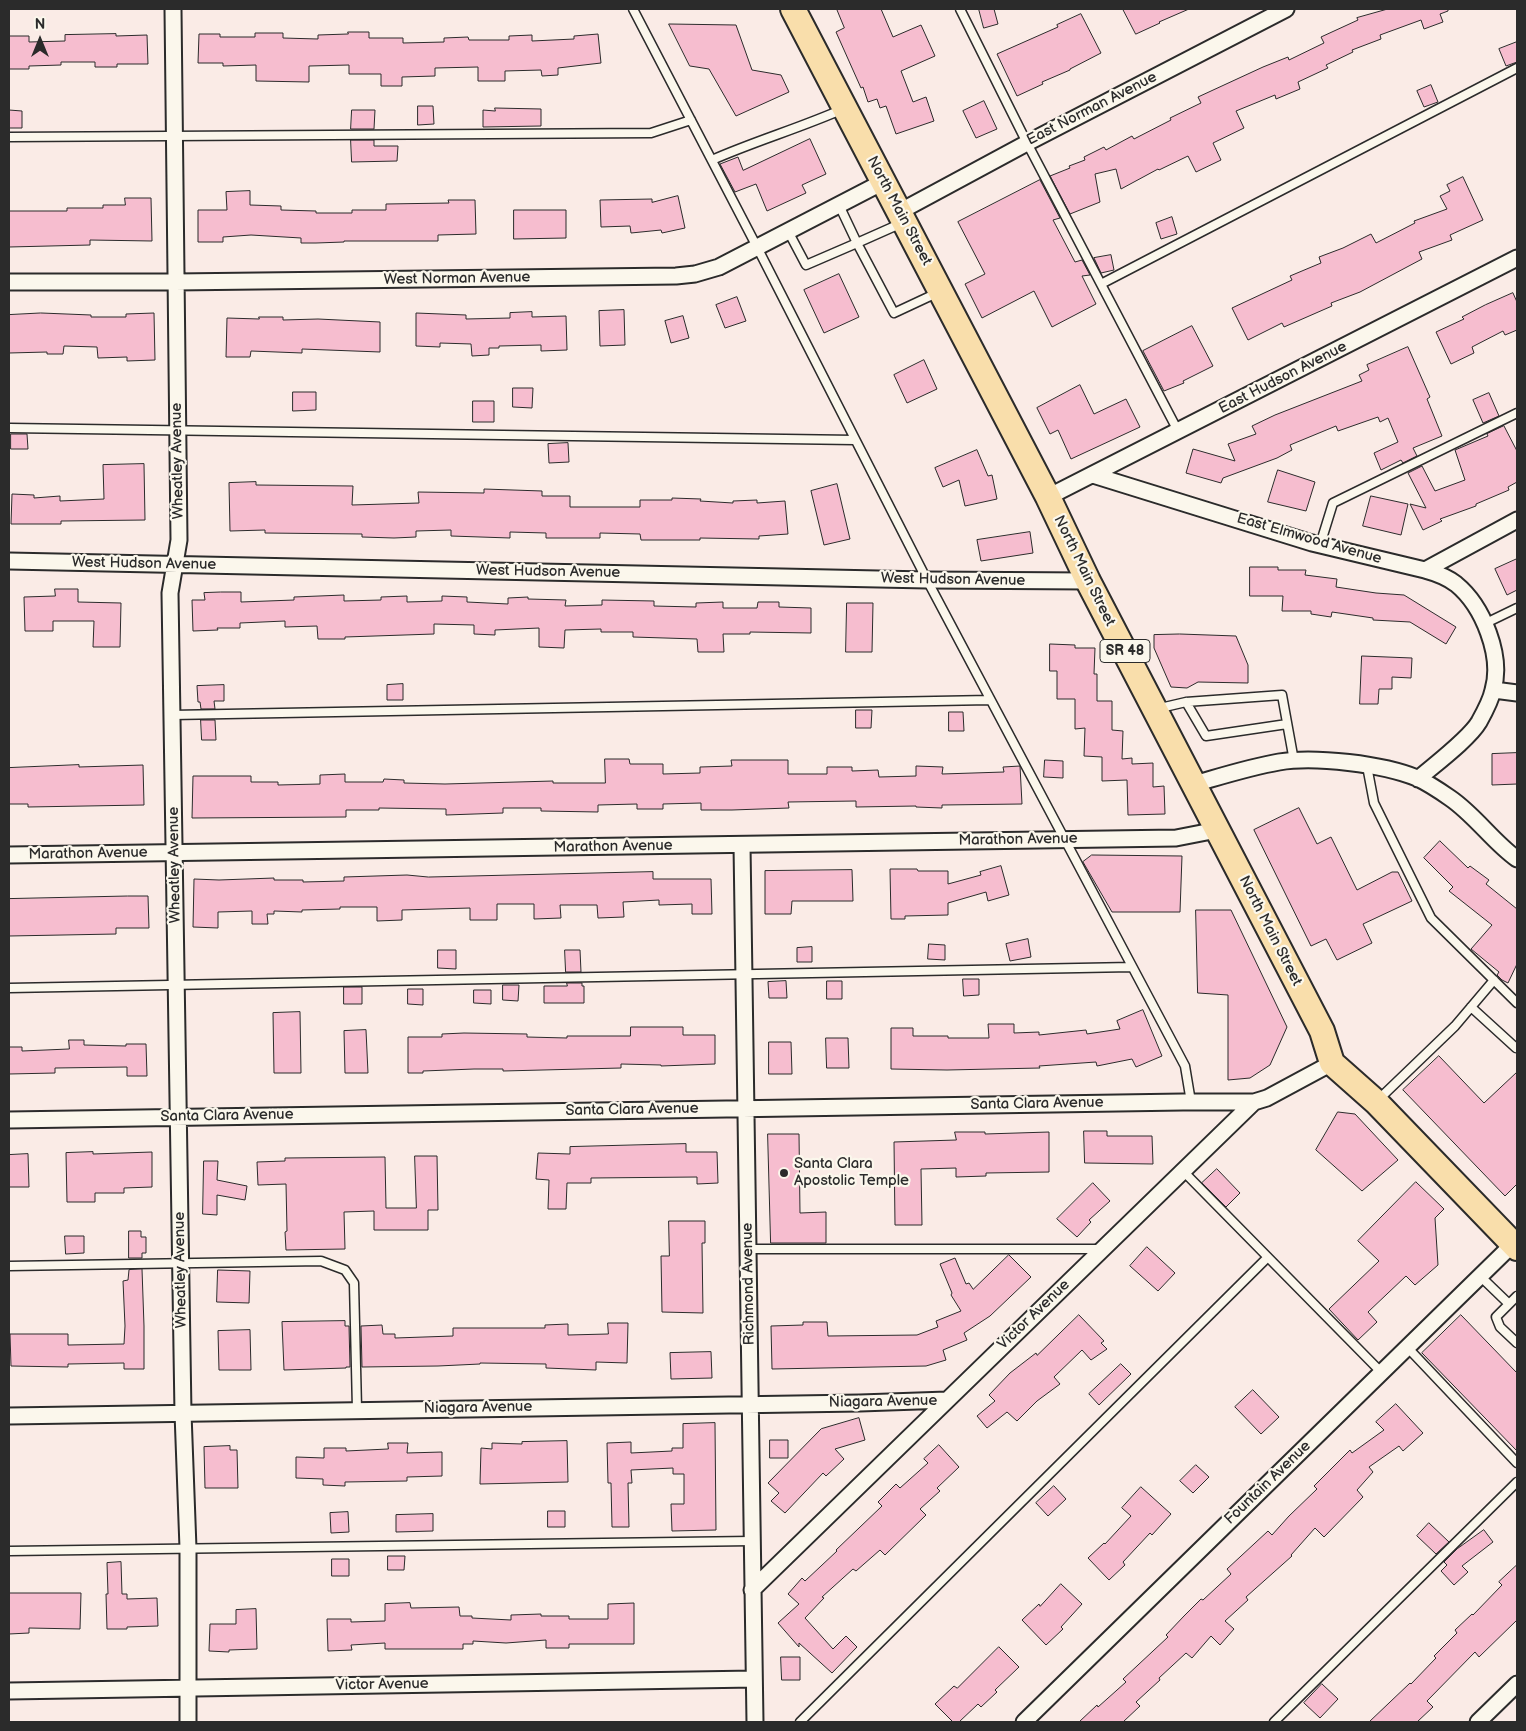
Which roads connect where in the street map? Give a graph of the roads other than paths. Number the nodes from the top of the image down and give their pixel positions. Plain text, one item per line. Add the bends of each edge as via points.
1 (173, 9) edge
2 (633, 9) edge
3 (793, 9) edge
4 (960, 9) edge
5 (1286, 9) edge
6 (1517, 68) edge
7 (845, 108) junction
8 (691, 120) junction
9 (174, 136) junction
10 (9, 137) edge
11 (1027, 142) junction
12 (712, 160) junction
13 (883, 182) junction
14 (839, 205) junction
15 (902, 217) junction
16 (788, 231) junction
17 (857, 242) junction
18 (757, 247) junction
19 (1517, 258) edge
20 (9, 282) edge
21 (175, 282) junction
22 (1101, 284) junction
23 (940, 292) junction
24 (1517, 412) edge
25 (9, 428) edge
26 (177, 431) junction
27 (1178, 432) junction
28 (855, 440) junction
29 (1093, 475) junction
30 (1048, 498) junction
31 (1517, 520) edge
32 (1320, 545) junction
33 (9, 561) edge
34 (174, 565) junction
35 (1425, 570) junction
36 (927, 580) junction
37 (1088, 581) junction
38 (1517, 608) edge
39 (1486, 623) junction
40 (1494, 690) junction
41 (1517, 693) edge
42 (990, 700) junction
43 (1186, 702) junction
44 (1155, 709) junction
45 (172, 715) junction
46 (1287, 724) junction
47 (1294, 761) junction
48 (1367, 766) junction
49 (1418, 779) junction
50 (1194, 784) junction
51 (1217, 830) junction
52 (1064, 839) junction
53 (742, 845) junction
54 (175, 853) junction
55 (9, 855) edge
56 (1517, 859) edge
57 (1132, 967) junction
58 (744, 974) junction
59 (1494, 980) junction
60 (176, 985) junction
61 (9, 988) edge
62 (1517, 1003) edge
63 (1471, 1007) junction
64 (1517, 1048) edge
65 (1332, 1063) junction
66 (1191, 1102) junction
67 (1254, 1102) junction
68 (1376, 1102) junction
69 (746, 1108) junction
70 (178, 1117) junction
71 (9, 1120) edge
72 (1183, 1171) junction
73 (1515, 1246) edge
74 (1103, 1248) junction
75 (748, 1249) junction
76 (1267, 1258) junction
77 (181, 1263) junction
78 (9, 1266) edge
79 (1480, 1276) junction
80 (1517, 1296) edge
81 (1509, 1304) junction
82 (1517, 1343) edge
83 (1407, 1347) junction
84 (1381, 1372) junction
85 (947, 1400) junction
86 (750, 1404) junction
87 (357, 1409) junction
88 (183, 1413) junction
89 (9, 1416) edge
90 (1517, 1463) edge
91 (1517, 1482) edge
92 (752, 1541) junction
93 (188, 1548) junction
94 (9, 1551) edge
95 (752, 1590) junction
96 (754, 1679) junction
97 (1516, 1687) edge
98 (187, 1688) junction
99 (9, 1691) edge
100 (188, 1722) edge
101 (755, 1722) edge
102 (800, 1722) edge
103 (1024, 1722) edge
104 (1274, 1722) edge
105 (1478, 1722) edge

1 - 9 street, Wheatley Avenue
2 - 8 lane
3 - 7 main road, North Main Street / SR 48
4 - 11 lane
5 - 11 street, East Norman Avenue
6 - 22 lane
7 - 12 lane
7 - 13 main road, North Main Street / SR 48
8 - 9 lane via 651,133
8 - 12 lane
9 - 10 lane
9 - 21 street, Wheatley Avenue
11 - 15 street, East Norman Avenue
11 - 22 lane
12 - 18 lane
13 - 14 street, West Norman Avenue
13 - 15 main road, North Main Street / SR 48
14 - 16 street, West Norman Avenue
14 - 17 lane
15 - 17 lane
15 - 23 main road, North Main Street / SR 48
16 - 17 lane via 806,265
16 - 18 street, West Norman Avenue
17 - 23 lane via 894,313
18 - 21 street, West Norman Avenue via 718,267 676,276
18 - 28 lane
19 - 27 street, East Hudson Avenue
20 - 21 street, West Norman Avenue
21 - 26 street, Wheatley Avenue
22 - 27 lane
23 - 30 main road, North Main Street / SR 48
24 - 32 lane via 1333,503
25 - 26 lane
26 - 28 lane
26 - 34 street, Wheatley Avenue via 179,540
27 - 29 street, East Hudson Avenue
28 - 36 lane
29 - 30 street, East Hudson Avenue
29 - 32 street, East Elmwood Avenue
30 - 37 main road, North Main Street / SR 48
31 - 35 street
32 - 35 street, East Elmwood Avenue
33 - 34 street, West Hudson Avenue
34 - 36 street, West Hudson Avenue
34 - 45 street, Wheatley Avenue via 170,592
35 - 39 street, East Elmwood Avenue via 1440,574 1456,584
36 - 37 street, West Hudson Avenue
36 - 42 lane
37 - 44 main road, North Main Street / SR 48
38 - 39 lane
39 - 40 street via 1494,657
40 - 41 street
40 - 49 street via 1475,727
42 - 45 lane
42 - 52 lane
43 - 44 lane
43 - 46 lane via 1206,736
43 - 46 lane via 1282,695
44 - 50 main road, North Main Street / SR 48
45 - 54 street, Wheatley Avenue
46 - 47 lane
47 - 48 street via 1336,761
47 - 50 street via 1252,767
48 - 49 street
48 - 59 lane via 1374,803 1431,918
49 - 56 street via 1470,814
50 - 51 main road, North Main Street / SR 48
51 - 52 street, Marathon Avenue via 1176,838
51 - 65 main road, North Main Street / SR 48 via 1322,1031
52 - 53 street, Marathon Avenue
52 - 57 lane
53 - 54 street, Marathon Avenue
53 - 58 street, Richmond Avenue
54 - 55 street, Marathon Avenue
54 - 60 street, Wheatley Avenue
57 - 58 lane
57 - 66 lane via 1185,1066
58 - 60 lane
58 - 69 street, Richmond Avenue
59 - 62 lane
59 - 63 lane
60 - 61 lane
60 - 70 street, Wheatley Avenue
63 - 64 lane
63 - 68 lane
65 - 67 street, Victor Avenue
65 - 68 main road
66 - 67 street, Santa Clara Avenue
66 - 69 street, Santa Clara Avenue
67 - 72 street, Victor Avenue
68 - 73 main road
69 - 70 street, Santa Clara Avenue
69 - 75 street, Richmond Avenue
70 - 71 street, Santa Clara Avenue
70 - 77 street, Wheatley Avenue
72 - 74 street, Victor Avenue
72 - 76 lane
73 - 79 street, Fountain Avenue
74 - 75 lane
74 - 85 street, Victor Avenue
75 - 86 street, Richmond Avenue
76 - 84 lane
76 - 102 lane
77 - 78 lane
77 - 87 lane via 321,1261 345,1270 354,1283
77 - 88 street, Wheatley Avenue
79 - 81 lane
79 - 83 street, Fountain Avenue
80 - 81 lane
81 - 82 lane via 1496,1317 1500,1327
83 - 84 street, Fountain Avenue
83 - 90 lane
84 - 103 street, Fountain Avenue
85 - 86 street, Niagara Avenue
85 - 95 street, Victor Avenue
86 - 87 street, Niagara Avenue
86 - 92 street, Richmond Avenue
87 - 88 street, Niagara Avenue
88 - 89 street, Niagara Avenue
88 - 93 street, Wheatley Avenue
91 - 104 lane
92 - 93 lane
92 - 95 street, Richmond Avenue
93 - 94 lane
93 - 98 street, Wheatley Avenue
95 - 96 street, Richmond Avenue
96 - 98 street, Victor Avenue
96 - 101 street, Richmond Avenue
97 - 105 street
98 - 99 street, Victor Avenue
98 - 100 street, Wheatley Avenue

